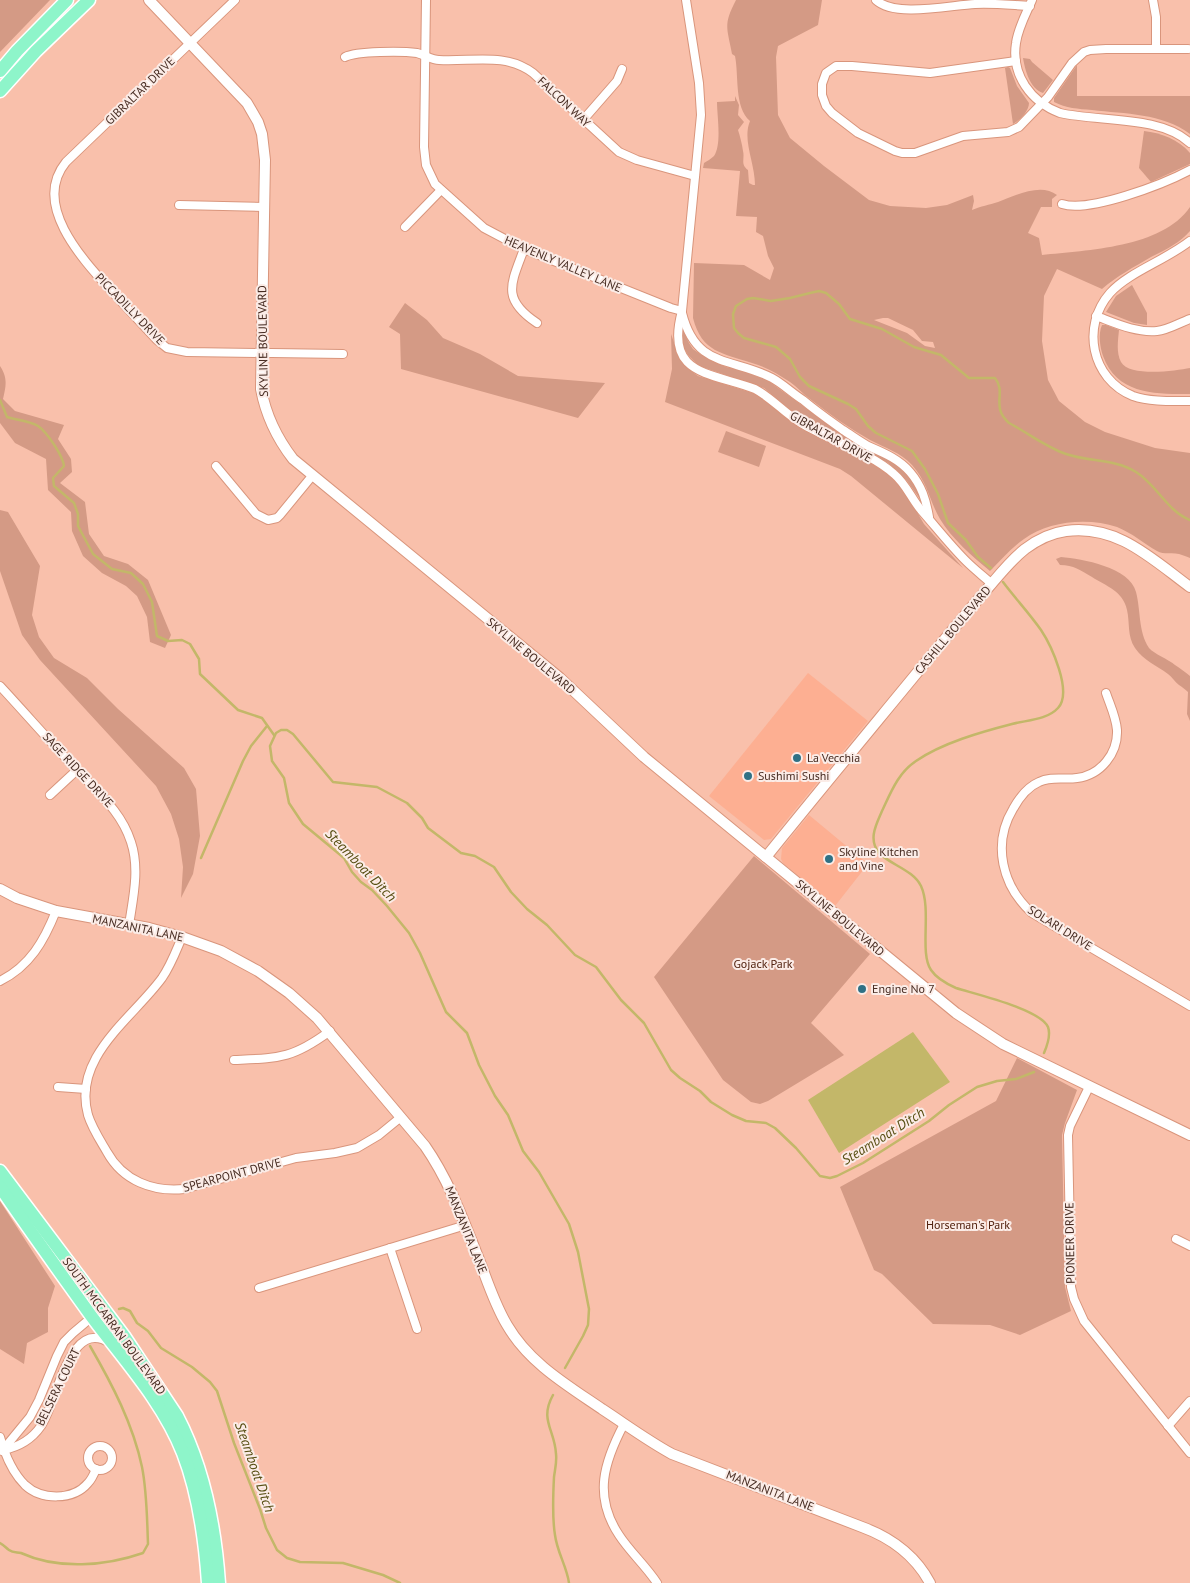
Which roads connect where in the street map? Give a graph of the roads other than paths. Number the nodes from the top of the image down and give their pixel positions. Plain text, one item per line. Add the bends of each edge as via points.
1 (67, 0) edge
2 (89, 0) edge
3 (149, 0) edge
4 (235, 0) edge
5 (426, 0) edge
6 (686, 0) edge
7 (876, 0) edge
8 (1153, 0) edge
9 (1031, 3) edge
10 (190, 43) junction
11 (1156, 49) junction
12 (1188, 50) dead end
13 (425, 55) junction
14 (345, 57) dead end
15 (1016, 61) junction
16 (622, 69) dead end
17 (0, 72) edge
18 (0, 91) edge
19 (1042, 104) junction
20 (583, 120) junction
21 (1190, 142) edge
22 (1190, 170) edge
23 (695, 176) junction
24 (55, 187) joint
25 (441, 190) junction
26 (1062, 204) dead end
27 (179, 205) dead end
28 (264, 207) junction
29 (405, 227) dead end
30 (1190, 241) edge
31 (524, 249) junction
32 (682, 311) junction
33 (1096, 316) junction
34 (1190, 319) edge
35 (537, 323) dead end
36 (261, 353) junction
37 (343, 354) dead end
38 (1190, 401) edge
39 (216, 466) dead end
40 (312, 476) junction
41 (929, 517) junction
42 (992, 584) junction
43 (1190, 587) edge
44 (0, 686) edge
45 (1106, 693) dead end
46 (77, 770) junction
47 (50, 795) dead end
48 (766, 857) junction
49 (0, 889) edge
50 (56, 911) junction
51 (129, 925) junction
52 (182, 937) junction
53 (0, 981) edge
54 (1190, 1006) edge
55 (330, 1031) junction
56 (234, 1060) dead end
57 (58, 1087) dead end
58 (1089, 1087) junction
59 (86, 1089) junction
60 (401, 1117) junction
61 (1190, 1136) edge
62 (0, 1171) edge
63 (0, 1187) edge
64 (466, 1225) junction
65 (1176, 1240) dead end
66 (1190, 1246) edge
67 (390, 1248) junction
68 (259, 1288) dead end
69 (92, 1316) junction
70 (417, 1329) dead end
71 (124, 1336) junction
72 (116, 1347) junction
73 (1190, 1401) edge
74 (624, 1424) junction
75 (1168, 1426) junction
76 (0, 1437) edge
77 (2, 1451) edge
78 (1190, 1453) edge
79 (96, 1469) dead end
80 (208, 1583) edge
81 (219, 1583) edge
82 (657, 1583) edge
83 (930, 1583) edge

1 - 17 main road
2 - 18 main road
3 - 10 street, SKYLINE BOULEVARD
4 - 10 street, GIBRALTAR DRIVE
5 - 13 street, HEAVENLY VALLEY LANE
6 - 23 street, GIBRALTAR DRIVE via 700,94
7 - 9 street via 880,4 908,9
8 - 11 street
9 - 15 street via 1018,35
10 - 24 street, GIBRALTAR DRIVE via 66,162 58,173
10 - 28 street, SKYLINE BOULEVARD via 239,93 258,122 264,146
11 - 12 street
11 - 19 street via 1084,52
13 - 14 street, FALCON WAY via 361,53
13 - 20 street, FALCON WAY via 437,60 517,63 533,73
13 - 25 street, HEAVENLY VALLEY LANE via 425,156 430,175
15 - 19 street via 1025,86
15 - 19 street via 930,73 839,66 829,70 823,79 822,94 826,106 841,121 858,133 902,153 923,151 963,136 1014,130
16 - 20 street via 617,81
19 - 21 street via 1066,114 1155,125 1178,133
20 - 23 street, FALCON WAY via 619,152
22 - 26 street via 1169,181 1119,198 1078,206
23 - 32 street, GIBRALTAR DRIVE
24 - 36 street, PICCADILLY DRIVE via 60,219 79,254 162,345 179,351
25 - 29 street
25 - 31 street, HEAVENLY VALLEY LANE via 484,228
27 - 28 street
28 - 36 street, SKYLINE BOULEVARD
30 - 33 street via 1115,288
31 - 32 street, HEAVENLY VALLEY LANE
31 - 35 street via 514,278 513,299 519,309
32 - 41 street, GIBRALTAR DRIVE via 692,336 713,357 776,380 851,435 906,467 921,488
32 - 41 street, GIBRALTAR DRIVE via 677,343 693,366 706,374 763,393 801,423 885,467 902,481
33 - 34 street via 1149,331 1166,329
33 - 38 street via 1094,350 1100,367 1111,382 1142,398
36 - 37 street, PICCADILLY DRIVE
36 - 40 street, SKYLINE BOULEVARD via 261,389 268,417 293,459
39 - 40 street via 256,514 268,520 280,515
40 - 48 street, SKYLINE BOULEVARD via 554,673 633,748
41 - 42 street, GIBRALTAR DRIVE via 958,553
42 - 43 street, CASHILL BOULEVARD via 1036,542 1056,533 1089,530 1127,542
42 - 48 street, CASHILL BOULEVARD
44 - 46 street, SAGE RIDGE DRIVE
45 - 54 street, SOLARI DRIVE via 1117,730 1114,749 1102,767 1086,776 1046,779 1024,793 1011,812 1002,837 1006,877 1017,897 1032,913
46 - 47 street
46 - 51 street, SAGE RIDGE DRIVE via 111,804 132,844 136,873
48 - 58 street, SKYLINE BOULEVARD via 971,1024 1003,1044
49 - 50 street, MANZANITA LANE
50 - 51 street, MANZANITA LANE
50 - 53 street via 32,957
51 - 52 street, MANZANITA LANE
52 - 55 street, MANZANITA LANE via 221,951 258,971 289,993
52 - 59 street, SPEARPOINT DRIVE via 161,979 100,1050
55 - 56 street via 291,1055
55 - 60 street, MANZANITA LANE
57 - 59 street
58 - 61 street, SKYLINE BOULEVARD
58 - 75 street, PIONEER DRIVE via 1068,1134 1071,1287 1084,1321
59 - 60 street, SPEARPOINT DRIVE via 92,1126 116,1166 147,1186 171,1190 194,1188 296,1158 357,1148
60 - 64 street, MANZANITA LANE via 437,1163
62 - 71 main road, SOUTH MCCARRAN BOULEVARD
63 - 69 main road, SOUTH MCCARRAN BOULEVARD
64 - 67 street
64 - 74 street, MANZANITA LANE via 500,1311 518,1342 544,1368
65 - 66 street
67 - 68 street
67 - 70 street
69 - 71 main road
69 - 72 main road, SOUTH MCCARRAN BOULEVARD
69 - 77 street, BELSERA COURT via 64,1342 30,1417
71 - 81 main road, SOUTH MCCARRAN BOULEVARD via 170,1403 191,1446 208,1505
72 - 77 street, BELSERA COURT via 105,1340 83,1340 66,1367 42,1425 28,1440
72 - 80 main road, SOUTH MCCARRAN BOULEVARD via 157,1406 183,1452 198,1505
73 - 75 street
74 - 82 street via 609,1455 604,1496 619,1536
74 - 83 street, MANZANITA LANE via 672,1454 877,1533 909,1554
75 - 78 street, PIONEER DRIVE
76 - 77 street
77 - 79 street via 26,1486 52,1496 72,1494 82,1489

